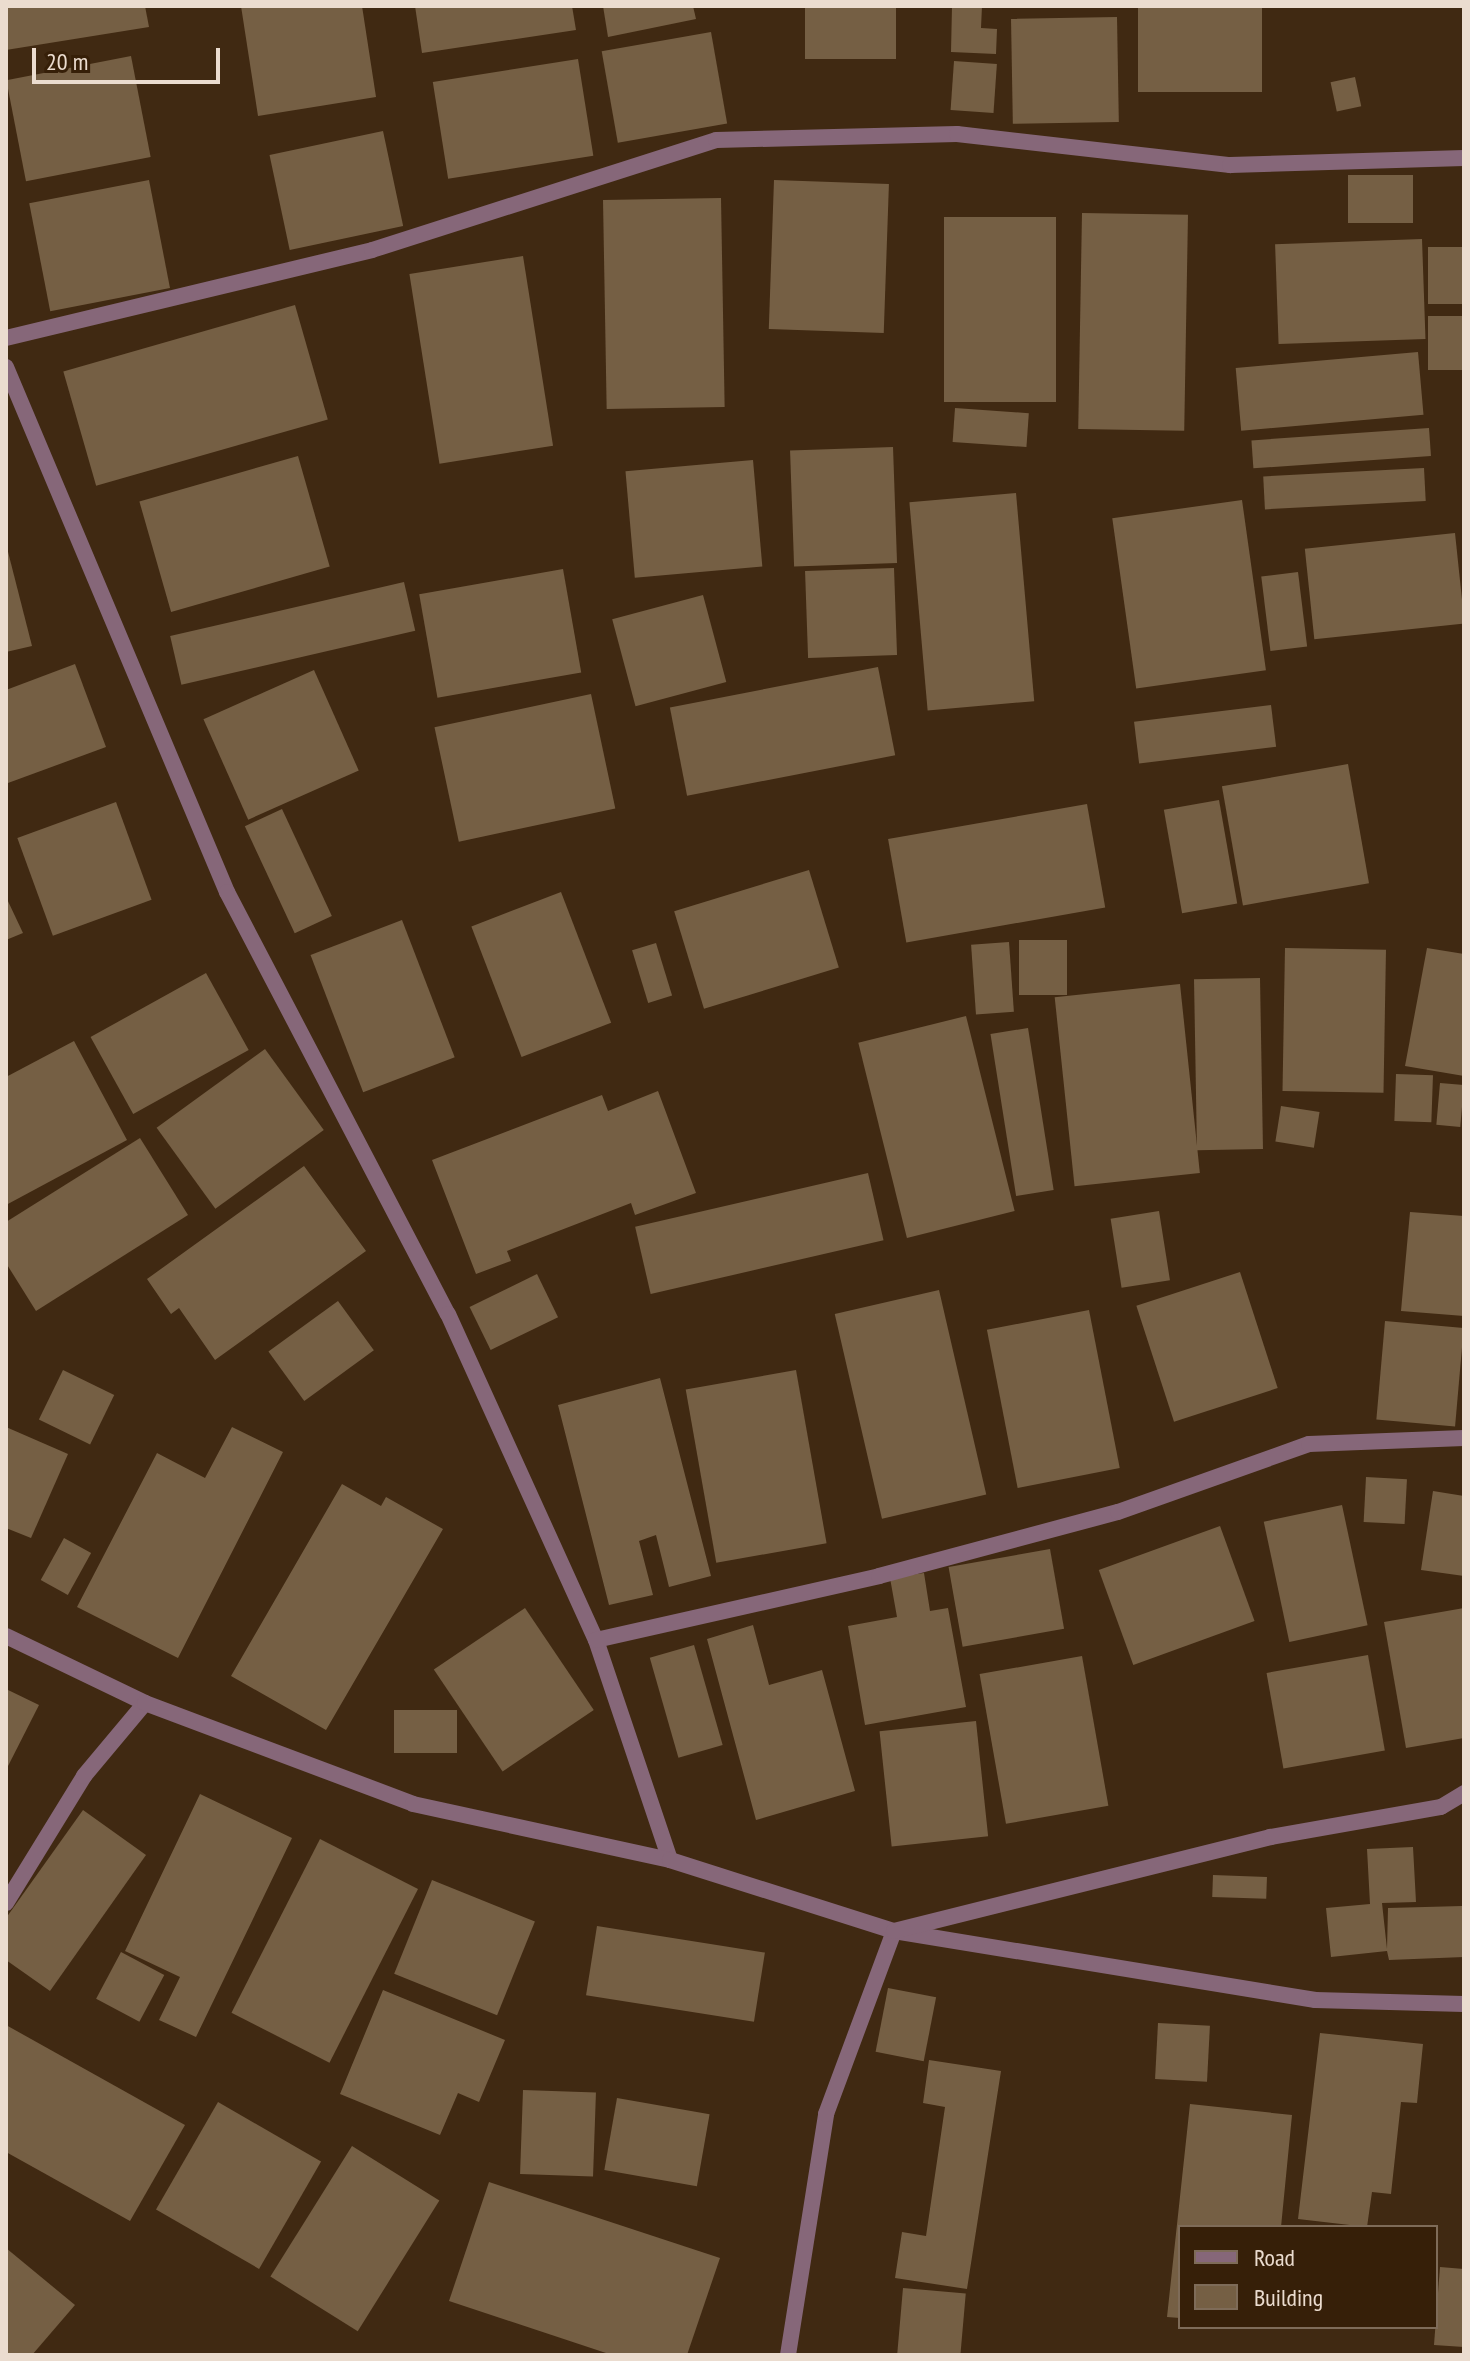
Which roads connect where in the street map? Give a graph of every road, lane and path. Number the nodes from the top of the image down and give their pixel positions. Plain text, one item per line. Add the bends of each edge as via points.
1 (1464, 158) edge
2 (6, 338) edge
3 (6, 367) edge
4 (1464, 1438) edge
5 (6, 1636) edge
6 (596, 1640) junction
7 (145, 1703) junction
8 (1464, 1793) edge
9 (670, 1860) junction
10 (6, 1903) edge
11 (894, 1931) junction
12 (1464, 2004) edge
13 (788, 2355) edge

1 - 2 street via 1230,165 957,134 716,140 372,250
3 - 6 street via 227,892 448,1314
4 - 6 street via 1309,1444 1118,1512 879,1576
5 - 7 street
6 - 9 street
7 - 9 street via 413,1804
7 - 10 street via 84,1776
8 - 11 street via 1441,1807 1270,1837
9 - 11 street
11 - 12 street via 1315,2000
11 - 13 street via 826,2114

